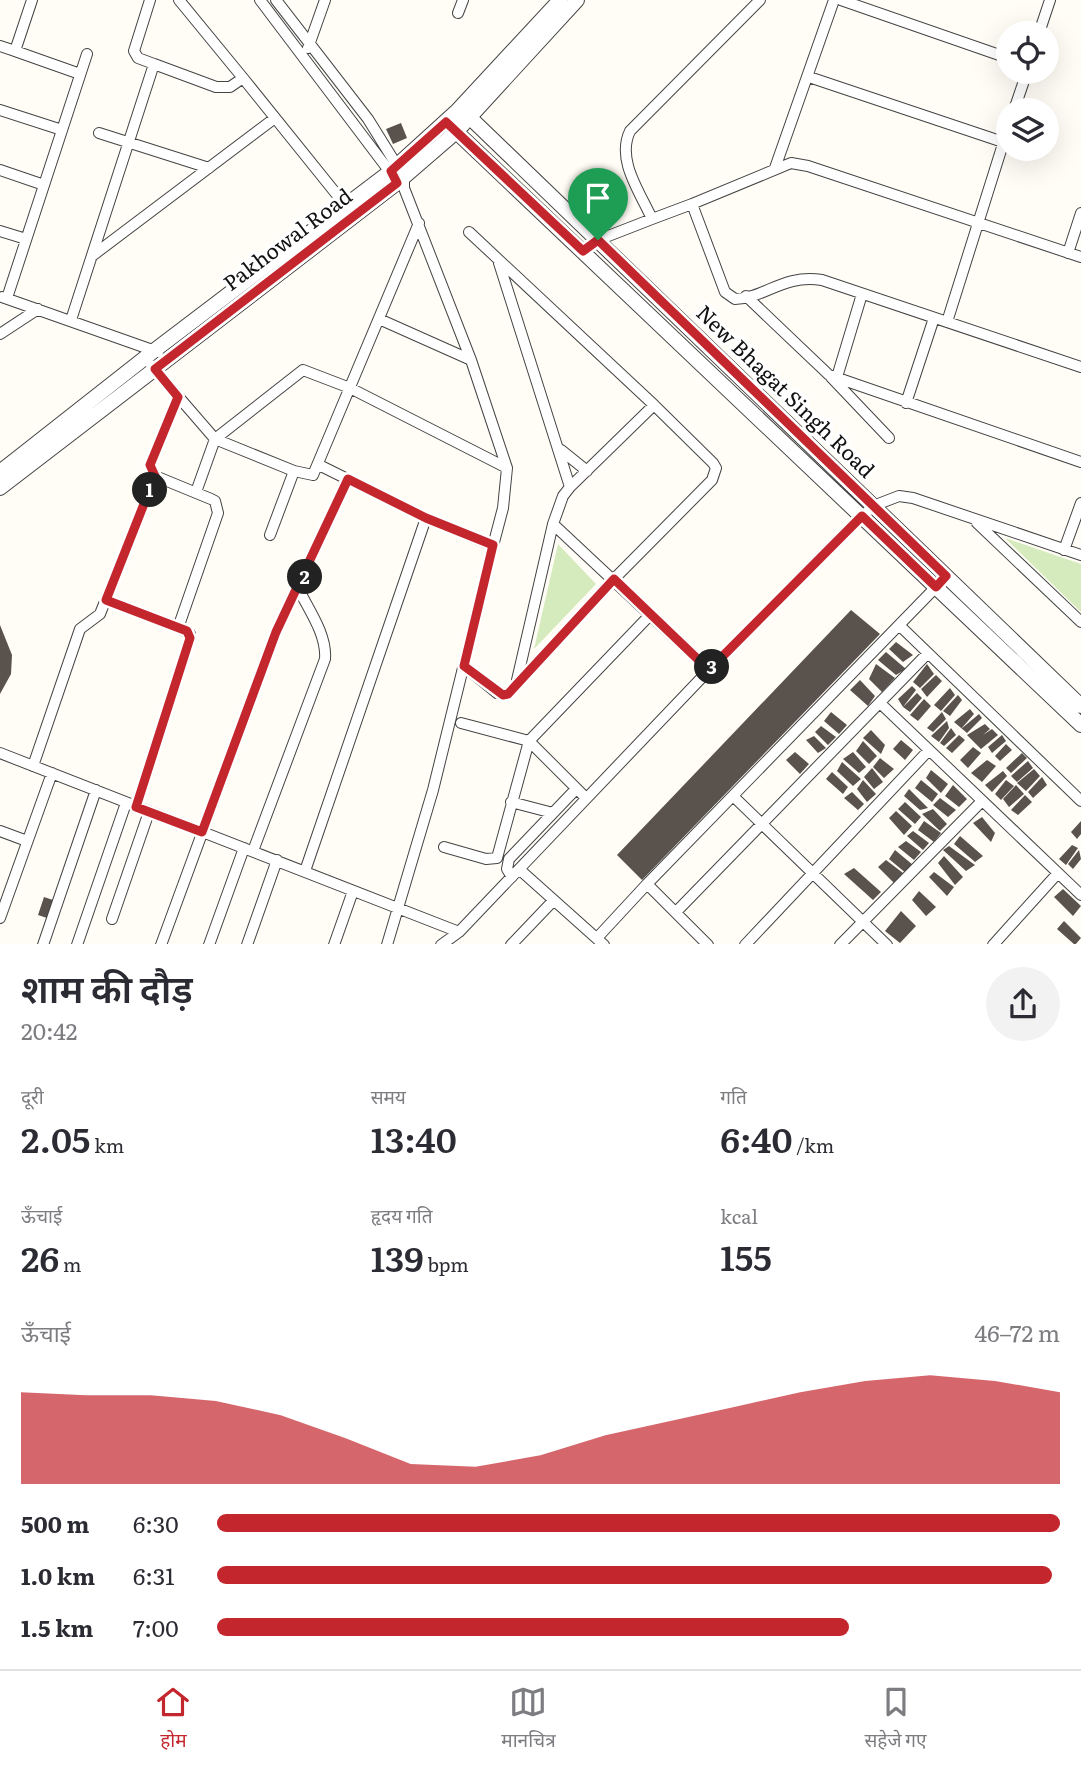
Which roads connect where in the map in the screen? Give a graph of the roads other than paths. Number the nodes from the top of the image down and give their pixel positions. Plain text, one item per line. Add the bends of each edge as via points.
1 (32, 0) edge
2 (150, 0) edge
3 (179, 0) edge
4 (260, 0) edge
5 (276, 0) edge
6 (325, 0) edge
7 (463, 0) edge
8 (560, 0) edge
9 (577, 0) edge
10 (760, 0) edge
11 (834, 0) edge
12 (841, 0) edge
13 (1050, 0) edge
14 (458, 13) dead end
15 (1043, 21) edge
16 (310, 44) junction
17 (0, 46) edge
18 (15, 51) junction
19 (87, 54) dead end
20 (996, 54) edge
21 (305, 57) junction
22 (154, 64) junction
23 (80, 74) junction
24 (243, 78) junction
25 (809, 78) junction
26 (0, 110) edge
27 (465, 113) junction
28 (275, 118) junction
29 (451, 127) junction
30 (62, 130) junction
31 (99, 132) dead end
32 (996, 140) edge
33 (129, 142) junction
34 (997, 161) edge
35 (209, 168) junction
36 (775, 168) junction
37 (0, 170) edge
38 (399, 177) junction
39 (44, 185) junction
40 (692, 204) junction
41 (346, 206) junction
42 (1081, 213) edge
43 (652, 219) junction
44 (978, 222) junction
45 (419, 223) junction
46 (0, 231) edge
47 (469, 232) dead end
48 (26, 239) junction
49 (598, 240) junction
50 (583, 251) junction
51 (1068, 253) junction
52 (92, 256) junction
53 (1081, 257) edge
54 (499, 262) junction
55 (862, 294) junction
56 (746, 296) junction
57 (3, 297) edge
58 (38, 309) junction
59 (934, 318) junction
60 (379, 319) junction
61 (71, 320) junction
62 (947, 323) junction
63 (0, 334) edge
64 (150, 354) junction
65 (170, 358) junction
66 (471, 360) junction
67 (1081, 367) edge
68 (155, 369) junction
69 (833, 376) junction
70 (350, 388) junction
71 (178, 397) junction
72 (906, 403) junction
73 (654, 405) junction
74 (890, 438) dead end
75 (215, 439) junction
76 (561, 450) junction
77 (1081, 462) edge
78 (319, 464) junction
79 (507, 468) junction
80 (293, 471) junction
81 (587, 471) junction
82 (0, 472) edge
83 (155, 476) junction
84 (348, 479) junction
85 (570, 486) junction
86 (0, 488) edge
87 (196, 492) junction
88 (1081, 503) edge
89 (873, 506) junction
90 (862, 516) junction
91 (426, 518) junction
92 (975, 521) junction
93 (553, 524) junction
94 (270, 535) dead end
95 (493, 545) junction
96 (1064, 550) junction
97 (1081, 555) edge
98 (614, 579) junction
99 (941, 581) junction
100 (299, 590) junction
101 (106, 600) junction
102 (651, 614) junction
103 (1081, 622) edge
104 (899, 625) junction
105 (178, 628) junction
106 (928, 653) junction
107 (464, 666) junction
108 (709, 670) junction
109 (517, 683) junction
110 (880, 703) junction
111 (1081, 706) edge
112 (461, 723) dead end
113 (1081, 724) edge
114 (529, 741) junction
115 (929, 750) junction
116 (0, 753) edge
117 (33, 766) junction
118 (52, 773) junction
119 (576, 789) junction
120 (96, 790) junction
121 (733, 796) junction
122 (586, 797) junction
123 (982, 800) junction
124 (511, 802) junction
125 (1081, 802) edge
126 (131, 805) junction
127 (149, 812) junction
128 (553, 813) junction
129 (762, 824) junction
130 (0, 831) edge
131 (202, 832) junction
132 (27, 841) junction
133 (444, 847) dead end
134 (248, 849) junction
135 (277, 860) junction
136 (305, 871) junction
137 (515, 873) junction
138 (813, 873) junction
139 (1058, 873) junction
140 (647, 884) junction
141 (5, 885) edge
142 (353, 891) junction
143 (1081, 895) edge
144 (553, 901) junction
145 (400, 909) junction
146 (676, 912) junction
147 (0, 918) edge
148 (112, 919) dead end
149 (863, 921) junction
150 (456, 941) edge
151 (600, 941) edge
152 (43, 944) edge
153 (77, 944) edge
154 (161, 944) edge
155 (209, 944) edge
156 (247, 944) edge
157 (334, 944) edge
158 (387, 944) edge
159 (441, 944) edge
160 (511, 944) edge
161 (708, 944) edge
162 (745, 944) edge
163 (841, 944) edge
164 (887, 944) edge
165 (993, 944) edge

1 - 18 street
2 - 22 street via 134,51 138,58
3 - 24 street
4 - 21 street
5 - 16 street
6 - 16 street
7 - 14 street
8 - 27 street, Pakhowal Road
9 - 27 street, Pakhowal Road
10 - 43 street via 630,131 625,158
11 - 25 street
12 - 20 street
13 - 15 street
16 - 21 street
16 - 38 street via 368,119
17 - 18 street
18 - 23 street
19 - 23 street
21 - 38 street
22 - 24 street via 216,87 230,88
22 - 33 street
23 - 30 street
24 - 28 street
25 - 32 street
25 - 36 street
26 - 30 street
27 - 29 street, Pakhowal Road
27 - 49 street, New Bhagat Singh Road
28 - 35 street
28 - 41 street
29 - 38 street, Pakhowal Road
29 - 50 street, New Bhagat Singh Road
30 - 39 street
31 - 33 street
33 - 35 street
33 - 52 street
34 - 44 street
35 - 52 street
36 - 40 street
36 - 44 street via 791,163 808,166
37 - 39 street
38 - 41 street, Pakhowal Road
38 - 45 street
38 - 65 street, Pakhowal Road
39 - 48 street
40 - 43 street
40 - 56 street via 725,292 734,299
41 - 64 street, Pakhowal Road
42 - 51 street
43 - 49 street
44 - 51 street
44 - 62 street
45 - 60 street
45 - 66 street
46 - 48 street
47 - 54 street
48 - 57 street
49 - 50 street
49 - 89 street, New Bhagat Singh Road
50 - 90 street, New Bhagat Singh Road
51 - 53 street
52 - 61 street
54 - 73 street
54 - 76 street
55 - 56 street via 804,277
55 - 59 street
55 - 69 street
56 - 69 street
57 - 58 street
58 - 61 street
58 - 63 street
59 - 62 street
59 - 72 street
60 - 66 street
60 - 70 street
61 - 64 street
62 - 67 street
64 - 65 street
64 - 68 street
64 - 82 street, Pakhowal Road
65 - 68 street, Pakhowal Road
66 - 79 street
68 - 71 street
68 - 86 street, Pakhowal Road
69 - 72 street
69 - 74 street
70 - 75 street via 303,370
70 - 78 street
70 - 79 street
71 - 75 street
71 - 83 street via 150,465
72 - 77 street
73 - 81 street
73 - 98 street via 713,463 716,474
75 - 80 street
75 - 87 street
76 - 81 street
76 - 85 street
78 - 80 street via 313,475
78 - 84 street
79 - 95 street
80 - 94 street
81 - 85 street
83 - 87 street
83 - 101 street
84 - 91 street
84 - 100 street
85 - 93 street
87 - 105 street via 215,501 218,513
88 - 96 street
89 - 90 street
89 - 92 street via 899,496
89 - 99 street, New Bhagat Singh Road
90 - 99 street, New Bhagat Singh Road
90 - 108 street
91 - 95 street
91 - 136 street
92 - 96 street
92 - 103 street
93 - 98 street
93 - 109 street
95 - 107 street
96 - 97 street
98 - 102 street
98 - 109 street
99 - 104 street
99 - 111 street, New Bhagat Singh Road
99 - 113 street, New Bhagat Singh Road
100 - 131 street via 263,664
100 - 134 street via 321,635 325,659
101 - 105 street
101 - 117 street via 99,617 80,629
102 - 108 street
102 - 114 street
104 - 106 street
104 - 121 street
105 - 126 street via 190,638
106 - 110 street
106 - 125 street
107 - 109 street via 503,695
107 - 145 street
108 - 122 street
110 - 115 street
110 - 129 street
112 - 114 street
114 - 119 street
114 - 124 street
115 - 123 street
115 - 138 street
116 - 117 street
117 - 118 street
118 - 120 street
118 - 132 street
119 - 122 street
119 - 128 street
120 - 126 street
120 - 152 street
121 - 129 street
121 - 140 street
122 - 137 street
123 - 139 street
123 - 149 street
124 - 128 street
124 - 133 street via 496,858
126 - 127 street
126 - 153 street
127 - 131 street
127 - 148 street
128 - 137 street via 509,859 507,869
129 - 138 street
129 - 146 street
130 - 132 street
131 - 134 street
131 - 154 street
132 - 141 street
134 - 135 street
134 - 155 street
135 - 136 street
135 - 156 street
136 - 142 street
137 - 144 street
137 - 150 street
138 - 149 street
138 - 162 street
139 - 143 street
139 - 165 street
140 - 146 street
140 - 151 street
141 - 147 street
142 - 145 street
142 - 157 street
144 - 151 street
144 - 160 street
145 - 150 street
145 - 158 street
146 - 161 street
149 - 163 street
149 - 164 street
150 - 159 street

